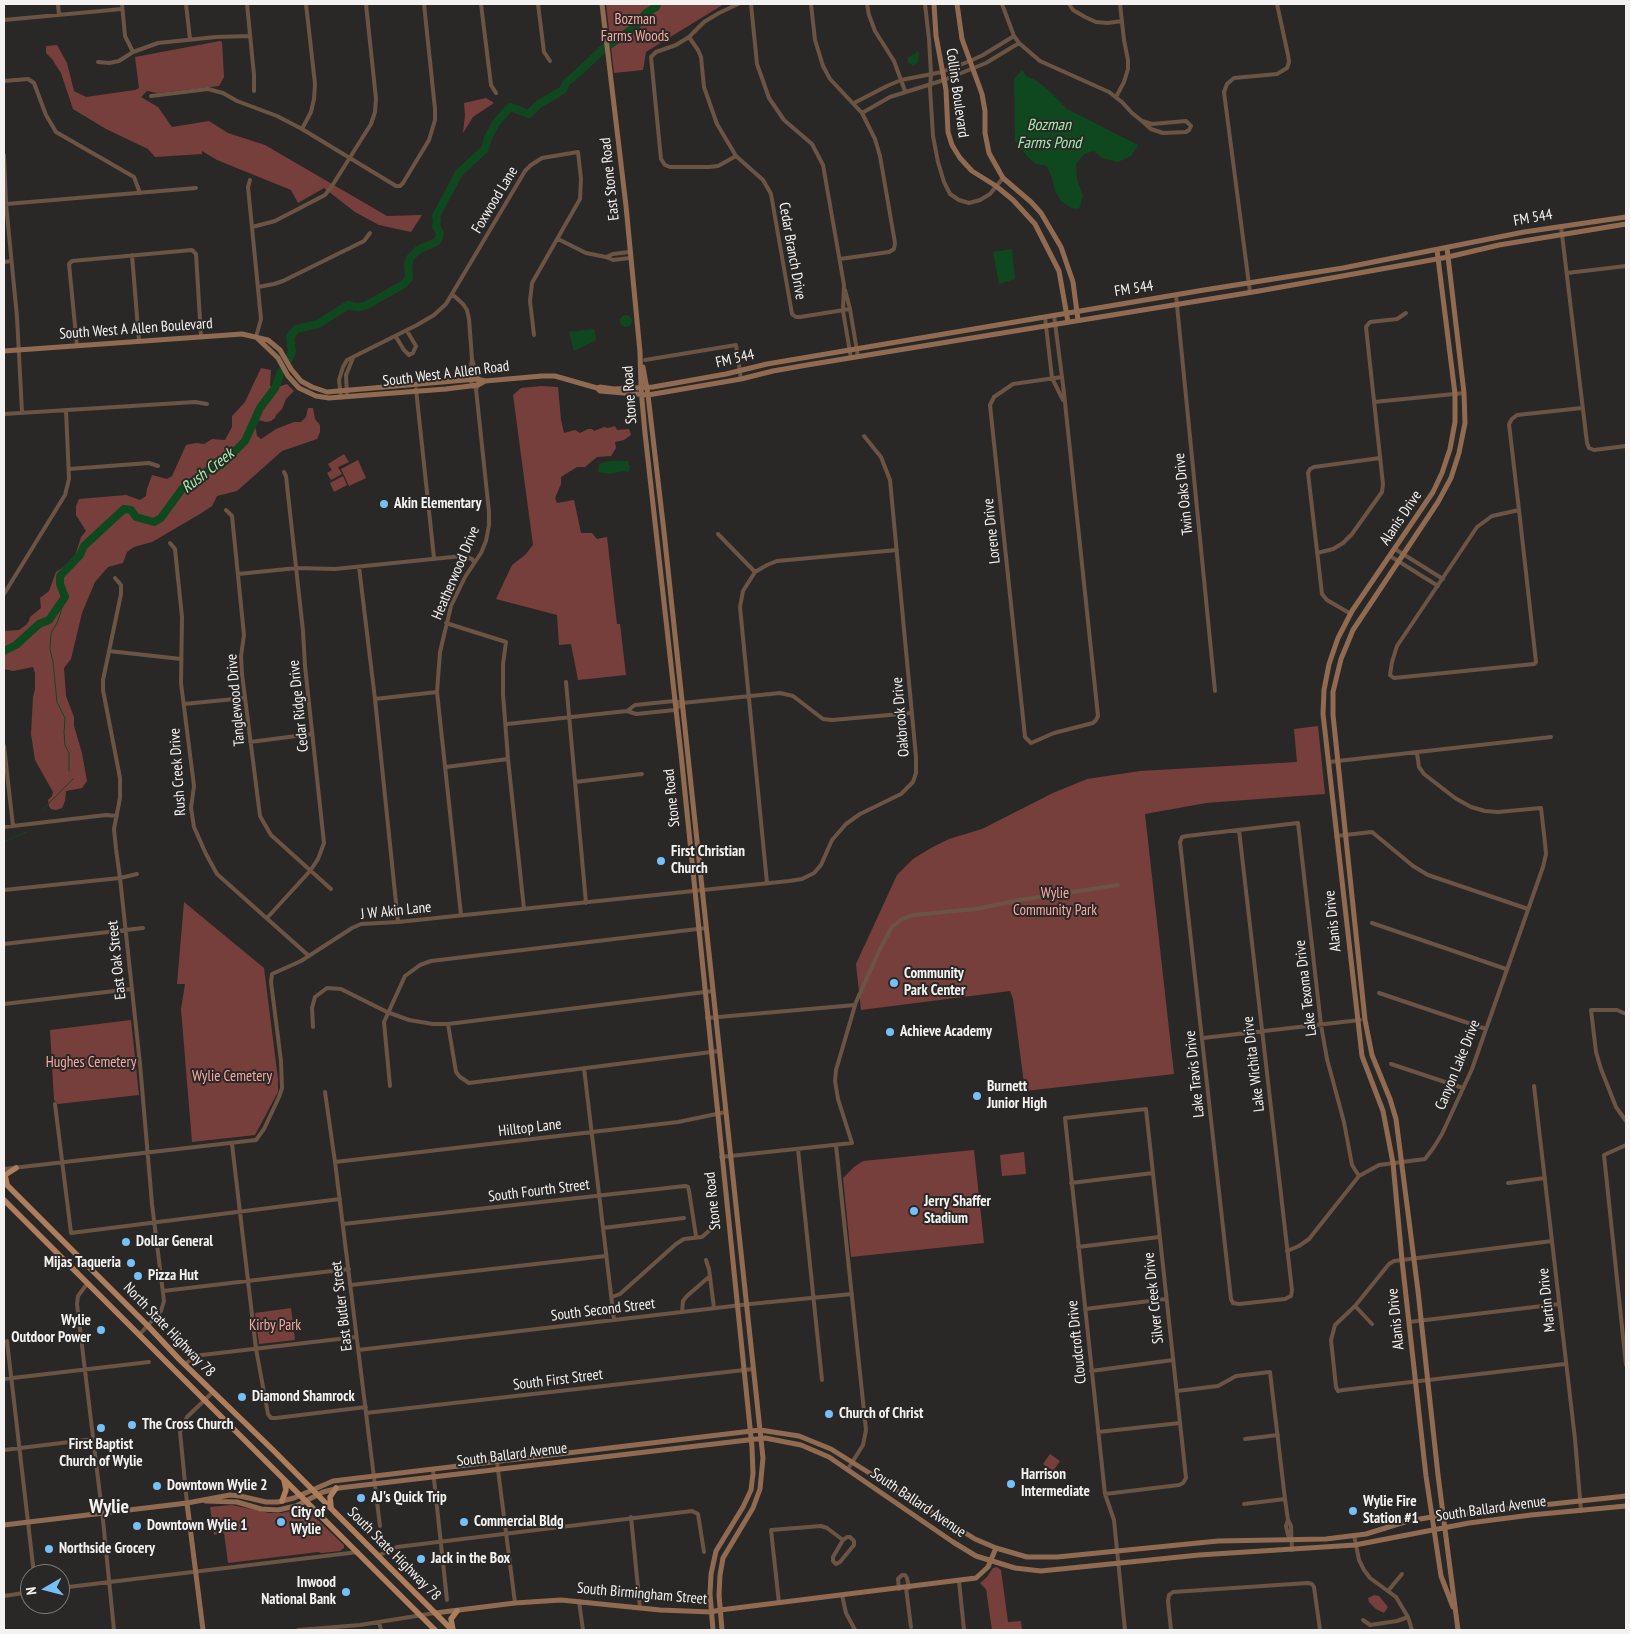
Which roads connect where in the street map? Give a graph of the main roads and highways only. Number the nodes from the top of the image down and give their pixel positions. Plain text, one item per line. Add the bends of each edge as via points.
1 (602, 4) edge
2 (934, 4) edge
3 (957, 4) edge
4 (1626, 217) edge
5 (1626, 224) edge
6 (1051, 230) junction
7 (1042, 235) junction
8 (1447, 248) junction
9 (1438, 250) junction
10 (1448, 257) junction
11 (1438, 259) junction
12 (1077, 312) junction
13 (1067, 313) junction
14 (1078, 320) junction
15 (1068, 322) junction
16 (256, 337) junction
17 (4, 351) edge
18 (640, 352) joint
19 (475, 384) junction
20 (597, 388) junction
21 (644, 388) junction
22 (644, 395) junction
23 (655, 455) junction
24 (647, 456) junction
25 (673, 619) junction
26 (665, 620) junction
27 (16, 1168) road end
28 (5, 1183) edge
29 (4, 1200) edge
30 (760, 1430) junction
31 (750, 1435) junction
32 (761, 1438) junction
33 (603, 1449) junction
34 (604, 1456) junction
35 (284, 1480) junction
36 (336, 1488) junction
37 (312, 1490) junction
38 (300, 1495) junction
39 (318, 1495) junction
40 (1626, 1496) edge
41 (206, 1501) junction
42 (282, 1501) junction
43 (306, 1501) junction
44 (188, 1503) junction
45 (1626, 1506) edge
46 (332, 1509) junction
47 (1444, 1515) junction
48 (1432, 1517) junction
49 (4, 1525) edge
50 (1445, 1527) junction
51 (1434, 1529) junction
52 (996, 1548) junction
53 (991, 1561) junction
54 (720, 1610) junction
55 (457, 1611) junction
56 (712, 1612) junction
57 (435, 1613) junction
58 (1456, 1614) junction
59 (203, 1630) edge
60 (435, 1630) edge
61 (452, 1630) edge
62 (713, 1630) edge
63 (722, 1630) edge
64 (1458, 1630) edge

1 - 18 main road, East Stone Road
2 - 7 main road, Collins Boulevard via 952,145 972,171 996,186 1024,212
3 - 6 main road, Collins Boulevard via 961,33 982,94 989,153 1003,178 1031,202
4 - 8 main road, FM 544
5 - 10 main road, FM 544 via 1499,245
6 - 7 main road
6 - 12 main road, Collins Boulevard via 1067,262
7 - 13 main road, Collins Boulevard via 1059,271
8 - 9 main road, FM 544
8 - 10 main road, Alanis Drive
9 - 11 main road, Alanis Drive
9 - 12 main road, FM 544
10 - 11 main road, FM 544
10 - 47 main road, Alanis Drive via 1464,393 1465,423 1459,453 1438,502 1353,630 1340,659 1333,715 1365,1020 1372,1055 1396,1120
11 - 14 main road, FM 544
11 - 48 main road, Alanis Drive via 1455,394 1455,422 1450,449 1433,492 1338,638 1329,664 1323,714 1362,1056 1383,1111 1393,1163
12 - 13 main road, FM 544
12 - 14 main road, Collins Boulevard
13 - 15 main road, Collins Boulevard
13 - 21 main road, FM 544
14 - 15 main road, FM 544
15 - 22 main road, FM 544
16 - 17 main road, South West A Allen Boulevard via 237,334
16 - 19 main road, South West A Allen Boulevard via 268,340 278,348 301,381 327,392 415,384
16 - 19 main road, South West A Allen Road via 278,358 299,388 316,396 329,398 416,392
18 - 21 main road, Stone Road
19 - 20 main road, South West A Allen Road via 555,376
20 - 21 main road
20 - 22 main road via 600,391
21 - 22 main road, Stone Road
22 - 23 main road, Stone Road
22 - 24 main road, Stone Road
23 - 24 main road
23 - 25 main road, Stone Road
24 - 26 main road, Stone Road
25 - 26 main road
25 - 30 main road, Stone Road
26 - 31 main road, Stone Road
27 - 28 main road via 6,1173
28 - 37 main road, North State Highway 78
29 - 35 main road, North State Highway 78
30 - 31 main road, South Ballard Avenue
30 - 32 main road, Stone Road
30 - 52 main road, South Ballard Avenue via 808,1439 831,1449
31 - 32 main road, South Ballard Avenue
31 - 33 main road, South Ballard Avenue
31 - 34 main road, South Ballard Avenue
31 - 56 main road, Stone Road via 751,1490 716,1551 711,1574
32 - 53 main road, South Ballard Avenue via 816,1451 848,1469 953,1542
32 - 54 main road, Stone Road via 763,1466 760,1489 753,1508 723,1558
33 - 34 main road
33 - 37 main road, South Ballard Avenue via 333,1481
34 - 36 main road, South Ballard Avenue
35 - 38 main road, North State Highway 78
35 - 42 main road via 286,1490
36 - 39 main road, South Ballard Avenue
36 - 46 main road via 330,1497
37 - 38 main road, South Ballard Avenue
37 - 39 main road, North State Highway 78
38 - 42 main road, South Ballard Avenue
38 - 43 main road, North State Highway 78
39 - 43 main road, South Ballard Avenue
39 - 46 main road, South State Highway 78
40 - 47 main road, South Ballard Avenue
41 - 42 main road, South Ballard Avenue via 214,1497 235,1496 266,1502
41 - 43 main road, South Ballard Avenue via 237,1502 269,1510 285,1509
41 - 44 main road, South Ballard Avenue
43 - 60 main road, South State Highway 78
44 - 49 main road, South Ballard Avenue
44 - 59 main road
45 - 50 main road, South Ballard Avenue
46 - 57 main road, South State Highway 78
47 - 48 main road, South Ballard Avenue
47 - 50 main road, Alanis Drive
48 - 51 main road, Alanis Drive
48 - 52 main road, South Ballard Avenue via 1326,1539 1218,1541 1058,1557 1027,1557
50 - 51 main road, South Ballard Avenue
50 - 58 main road, Alanis Drive
51 - 53 main road, South Ballard Avenue via 1355,1544 1041,1571
51 - 58 main road, Alanis Drive via 1441,1576
52 - 53 main road, South Birmingham Street
53 - 54 main road, South Birmingham Street via 976,1578
54 - 56 main road, South Birmingham Street
54 - 63 main road, Stone Road
55 - 56 main road, South Birmingham Street via 550,1600
55 - 57 main road, South Birmingham Street
55 - 61 main road via 451,1619
56 - 62 main road, Stone Road
57 - 61 main road, South State Highway 78
58 - 64 main road, Alanis Drive

